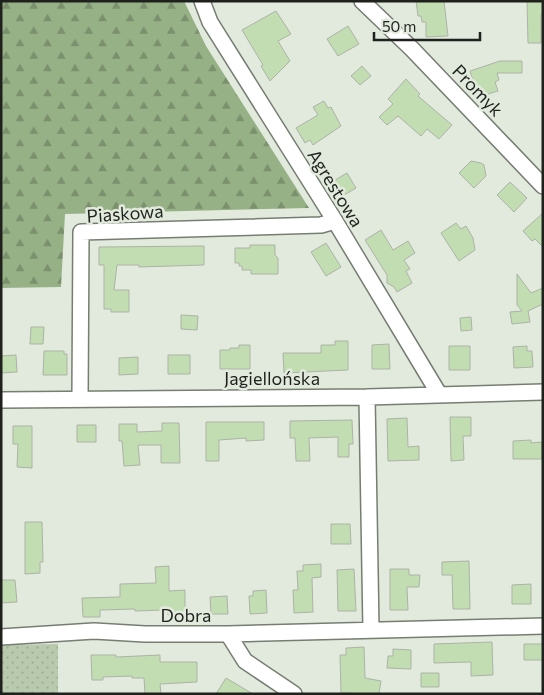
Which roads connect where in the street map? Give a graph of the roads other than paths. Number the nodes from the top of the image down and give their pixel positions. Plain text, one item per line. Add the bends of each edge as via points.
1 (202, 1) edge
2 (362, 1) edge
3 (543, 186) edge
4 (335, 221) junction
5 (543, 392) edge
6 (438, 394) junction
7 (367, 397) junction
8 (80, 398) junction
9 (1, 400) edge
10 (543, 626) edge
11 (371, 629) junction
12 (228, 634) junction
13 (1, 637) edge
14 (294, 694) edge

1 - 4 street, Agrestowa via 210,22
2 - 3 street, Promyk via 412,48
4 - 6 street, Agrestowa
4 - 8 street, Piaskowa via 321,226 81,232
5 - 6 street, Jagiellońska
6 - 7 street, Jagiellońska
7 - 8 street, Jagiellońska
7 - 11 street
8 - 9 street, Jagiellońska
10 - 11 street, Dobra
11 - 12 street, Dobra
12 - 13 street, Dobra via 94,631
12 - 14 street via 245,662

